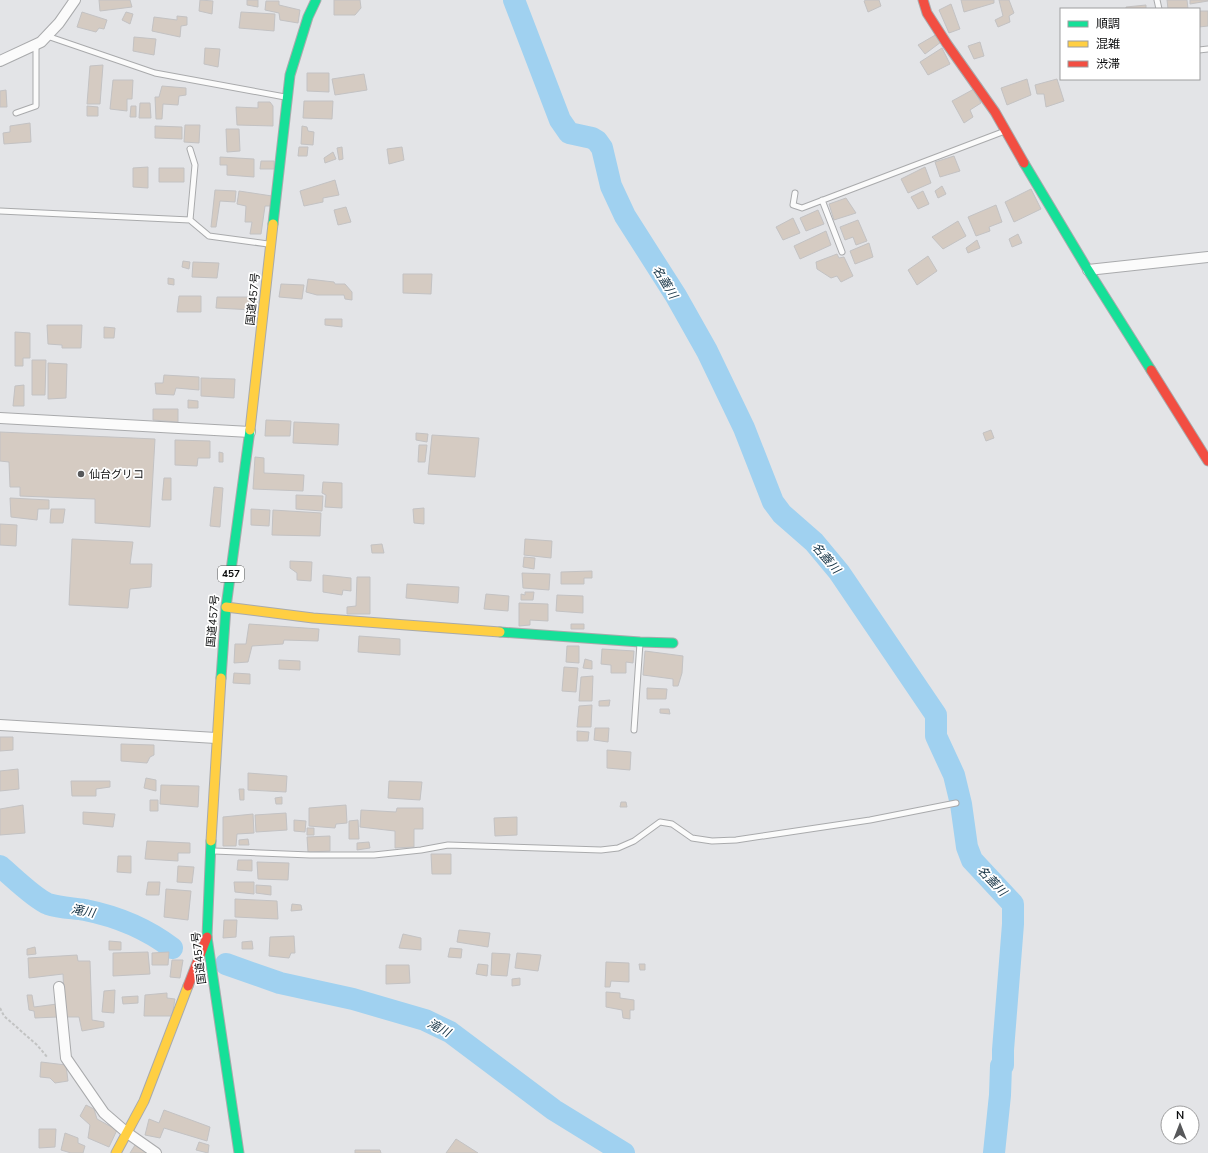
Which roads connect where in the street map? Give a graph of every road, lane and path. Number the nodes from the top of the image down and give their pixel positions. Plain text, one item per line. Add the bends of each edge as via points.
1 (75, 0) edge
2 (316, 0) edge
3 (923, 0) edge
4 (47, 36) junction
5 (36, 44) junction
6 (0, 61) edge
7 (288, 98) junction
8 (16, 113) dead end
9 (1006, 131) junction
10 (190, 149) dead end
11 (795, 193) dead end
12 (822, 200) junction
13 (0, 211) edge
14 (190, 220) junction
15 (271, 245) junction
16 (842, 252) dead end
17 (1208, 257) edge
18 (1088, 270) junction
19 (0, 418) edge
20 (250, 432) junction
21 (1208, 461) edge
22 (226, 607) junction
23 (640, 642) junction
24 (673, 643) dead end
25 (0, 725) edge
26 (634, 730) dead end
27 (216, 738) junction
28 (956, 803) dead end
29 (210, 851) junction
30 (207, 937) junction
31 (60, 987) dead end
32 (0, 1008) edge
33 (48, 1058) dead end
34 (126, 1132) junction
35 (116, 1153) edge
36 (156, 1153) edge
37 (239, 1153) edge

1 - 4 street
2 - 7 main road, 国道457号 / 457 via 290,75
3 - 9 main road via 927,13 939,32
4 - 5 street
4 - 7 lane via 155,73
5 - 6 street
5 - 8 lane via 36,106
7 - 15 main road, 国道457号 / 457
9 - 12 lane
9 - 18 main road
10 - 14 lane via 195,165
11 - 12 lane via 793,205 802,208
12 - 16 lane
13 - 14 lane
14 - 15 lane via 209,236
15 - 20 main road, 国道457号 / 457
17 - 18 street
18 - 21 main road
19 - 20 street
20 - 22 main road, 国道457号 / 457
22 - 23 main road via 383,624
22 - 27 main road, 国道457号 / 457
23 - 24 main road
23 - 26 lane
25 - 27 street
27 - 29 main road, 国道457号 / 457
28 - 29 lane via 870,820 736,840 712,841 692,838 672,824 660,822 634,841 618,848 601,850 448,846 374,855 310,856
29 - 30 main road, 国道457号 / 457
30 - 34 main road via 144,1101
30 - 37 main road, 国道457号 / 457
31 - 34 street via 66,1058 104,1113
32 - 33 path via 4,1016
34 - 35 main road
34 - 36 street

